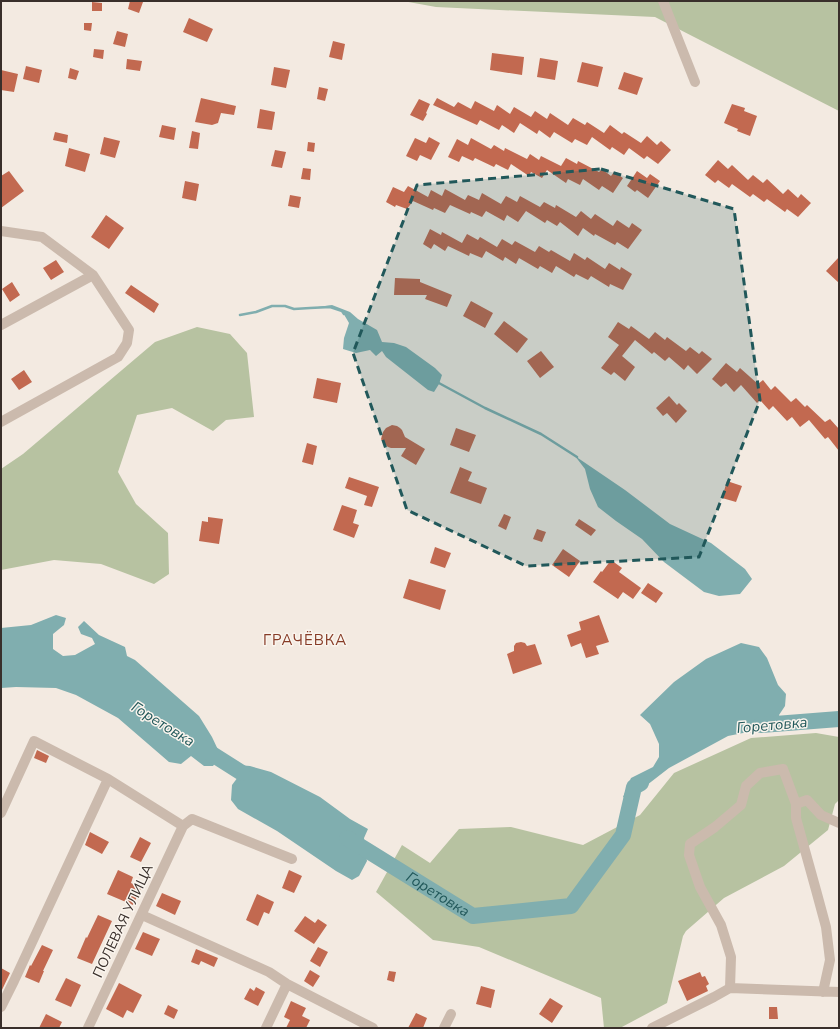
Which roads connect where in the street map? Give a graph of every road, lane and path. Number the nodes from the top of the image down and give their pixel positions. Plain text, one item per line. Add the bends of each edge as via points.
1 (663, 1) edge
2 (695, 82) dead end
3 (1, 231) edge
4 (93, 275) junction
5 (1, 325) edge
6 (1, 422) edge
7 (108, 779) junction
8 (796, 804) junction
9 (1, 813) edge
10 (839, 823) edge
11 (183, 826) junction
12 (292, 859) dead end
13 (142, 915) junction
14 (287, 984) junction
15 (730, 988) junction
16 (823, 992) junction
17 (839, 992) edge
18 (1, 1007) edge
19 (451, 1014) dead end
20 (88, 1028) edge
21 (266, 1028) edge
22 (373, 1028) edge
23 (444, 1028) edge
24 (652, 1028) edge

1 - 2 street
3 - 4 street via 42,237
4 - 5 street
4 - 6 street via 129,330 127,343 118,357
7 - 9 street via 34,741
7 - 11 street
7 - 18 street
8 - 10 street via 807,800 821,815
8 - 15 street via 783,769 760,773 746,786 741,805 690,844 689,855 700,887 721,925 731,957
8 - 16 street via 796,818 827,934 830,960
11 - 12 street via 192,818
11 - 13 street, ПОЛЕВАЯ УЛИЦА
13 - 14 street via 269,972
13 - 20 street, ПОЛЕВАЯ УЛИЦА
14 - 21 street
14 - 22 street
15 - 16 street
15 - 24 street
16 - 17 street
19 - 23 street

